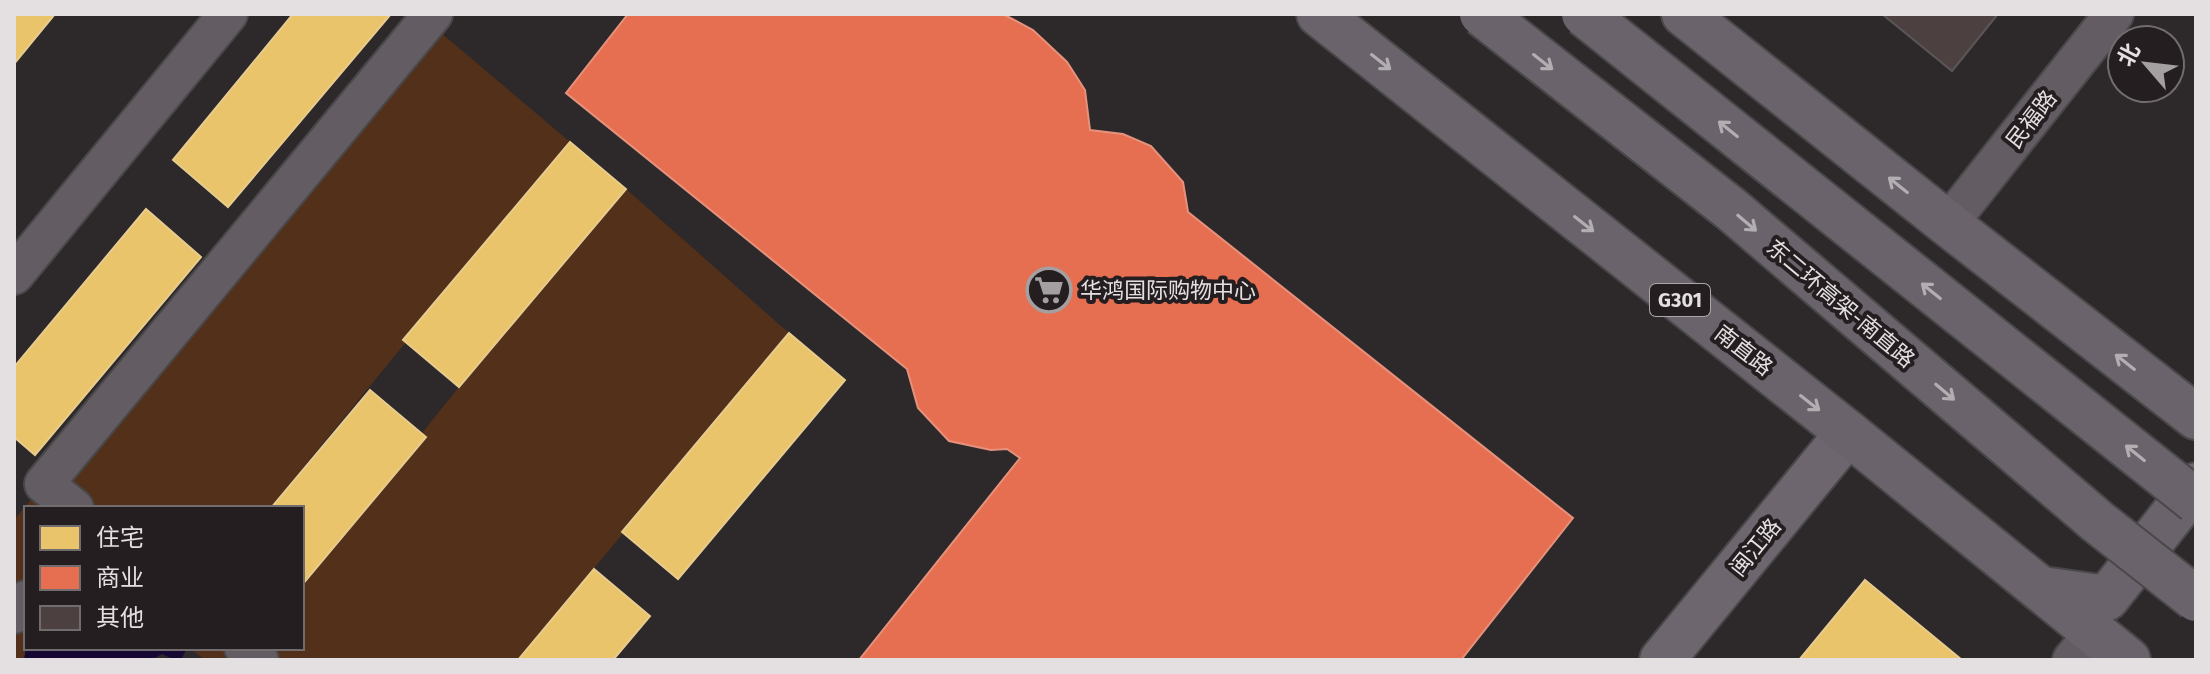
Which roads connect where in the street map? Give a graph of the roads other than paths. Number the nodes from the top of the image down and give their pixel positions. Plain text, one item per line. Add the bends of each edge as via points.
1 (228, 14) edge
2 (433, 14) edge
3 (1319, 14) edge
4 (1482, 14) edge
5 (1584, 14) edge
6 (1684, 14) edge
7 (2114, 14) edge
8 (1948, 224) junction
9 (14, 275) edge
10 (2191, 413) edge
11 (1859, 442) junction
12 (2196, 460) edge
13 (2196, 485) edge
14 (2196, 501) edge
15 (72, 506) edge
16 (2039, 589) junction
17 (2196, 599) edge
18 (2083, 646) edge
19 (1662, 660) edge
20 (1697, 660) edge
21 (2128, 660) edge

1 - 9 street
2 - 15 street via 44,484
3 -> 11 highway, 南直路 / G301
4 -> 17 highway, 东二环高架-南直路, bridge via 1731,209 2086,512
14 -> 5 highway, bridge
8 -> 6 highway
7 - 8 street, 民福路
10 -> 8 highway
10 - 12 highway
11 - 16 highway, 南直路 / G301
11 - 19 main road, 闽江路
11 - 20 main road, 闽江路
13 - 16 highway via 2107,598
16 - 18 highway, 南直路 / G301
18 - 21 highway, 南直路 / G301

